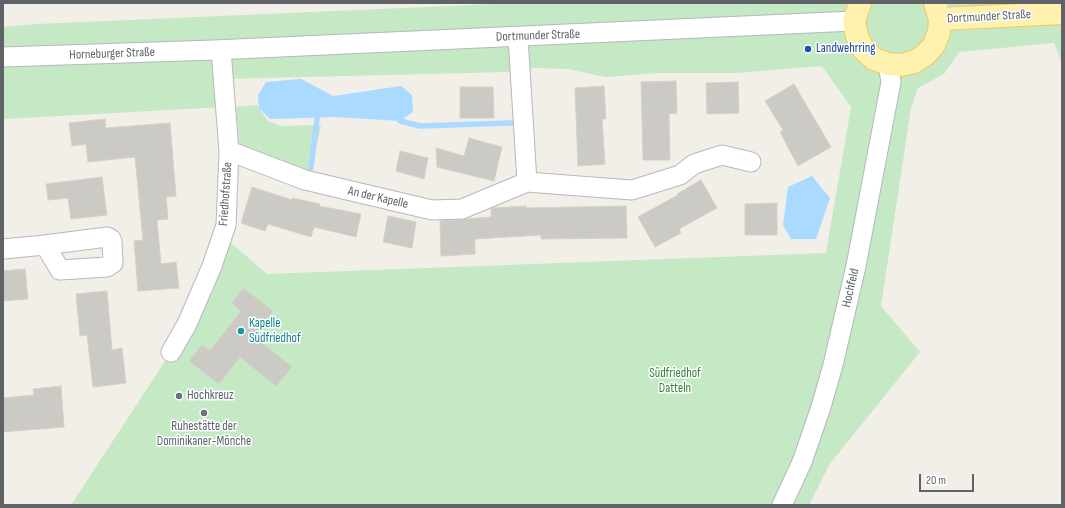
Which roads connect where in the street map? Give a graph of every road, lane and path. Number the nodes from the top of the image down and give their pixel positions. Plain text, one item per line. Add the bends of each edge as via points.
1 (938, 11) edge
2 (857, 12) edge
3 (1062, 13) edge
4 (518, 37) junction
5 (221, 50) junction
6 (3, 57) edge
7 (888, 64) junction
8 (229, 151) junction
9 (751, 162) dead end
10 (527, 182) junction
11 (45, 245) dead end
12 (3, 250) edge
13 (171, 352) dead end
14 (782, 505) edge

1 - 3 main road, Dortmunder Straße
1 - 7 main road via 939,32 934,45 925,55 914,62
2 - 4 street, Dortmunder Straße
2 - 7 main road via 857,36 863,49 874,59
4 - 5 street, Dortmunder Straße
4 - 10 street
5 - 6 street, Horneburger Straße
5 - 8 street, Friedhofstraße
7 - 14 street, Hochfeld via 891,82 856,266 833,366 802,462
8 - 10 street, An der Kapelle via 304,180 432,210 462,209
8 - 13 street, Friedhofstraße via 226,225 190,317
9 - 10 street, An der Kapelle via 722,155 694,164 680,175 632,190
11 - 12 street

